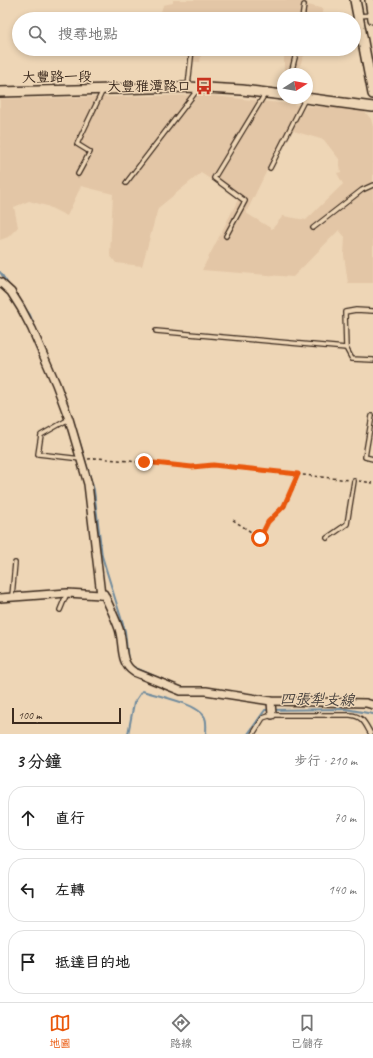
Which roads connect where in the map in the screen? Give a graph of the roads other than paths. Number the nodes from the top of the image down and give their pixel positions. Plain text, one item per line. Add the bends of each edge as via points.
1 (355, 0) edge
2 (370, 0) edge
3 (304, 5) dead end
4 (303, 12) edge
5 (357, 12) edge
6 (361, 16) edge
7 (373, 16) edge
8 (361, 32) edge
9 (191, 56) edge
10 (295, 56) edge
11 (292, 68) edge
12 (188, 88) junction
13 (198, 88) junction
14 (104, 89) junction
15 (0, 92) edge
16 (265, 93) junction
17 (277, 94) edge
18 (373, 94) edge
19 (313, 99) edge
20 (302, 104) edge
21 (373, 107) edge
22 (270, 168) dead end
23 (78, 174) dead end
24 (126, 183) dead end
25 (373, 185) edge
26 (313, 228) dead end
27 (226, 236) dead end
28 (0, 282) edge
29 (373, 311) edge
30 (156, 331) dead end
31 (346, 348) junction
32 (373, 360) edge
33 (372, 416) dead end
34 (69, 419) junction
35 (82, 459) junction
36 (373, 459) edge
37 (354, 481) road end
38 (328, 538) dead end
39 (15, 563) dead end
40 (67, 593) junction
41 (101, 595) junction
42 (12, 596) junction
43 (0, 598) edge
44 (60, 610) dead end
45 (271, 701) junction
46 (373, 705) edge
47 (272, 715) junction
48 (253, 734) edge
49 (371, 734) edge

1 - 5 street
2 - 7 street
3 - 4 lane
6 - 7 lane
8 - 18 street
9 - 12 lane
10 - 11 lane
12 - 13 street, 大豐路一段
12 - 14 street, 大豐路一段
13 - 16 street, 大豐路一段
13 - 24 lane
14 - 15 street, 大豐路一段
14 - 23 lane via 77,144 90,152
16 - 17 street, 大豐路一段
16 - 27 lane via 214,178 245,201
19 - 21 street
20 - 22 lane
25 - 26 lane via 362,190
28 - 34 street via 11,292 32,329
29 - 31 lane via 345,312
30 - 31 lane
31 - 32 lane via 352,359
33 - 36 lane via 365,457
34 - 35 street
34 - 35 lane via 41,435 38,454
35 - 41 street via 88,484
37 - 38 lane via 347,524
39 - 42 lane
40 - 41 street
40 - 42 street
40 - 44 lane
41 - 45 street via 104,594 119,630 128,669 181,691 206,691
42 - 43 street
45 - 46 street
45 - 47 street
47 - 48 lane via 263,718
47 - 49 lane via 357,715

